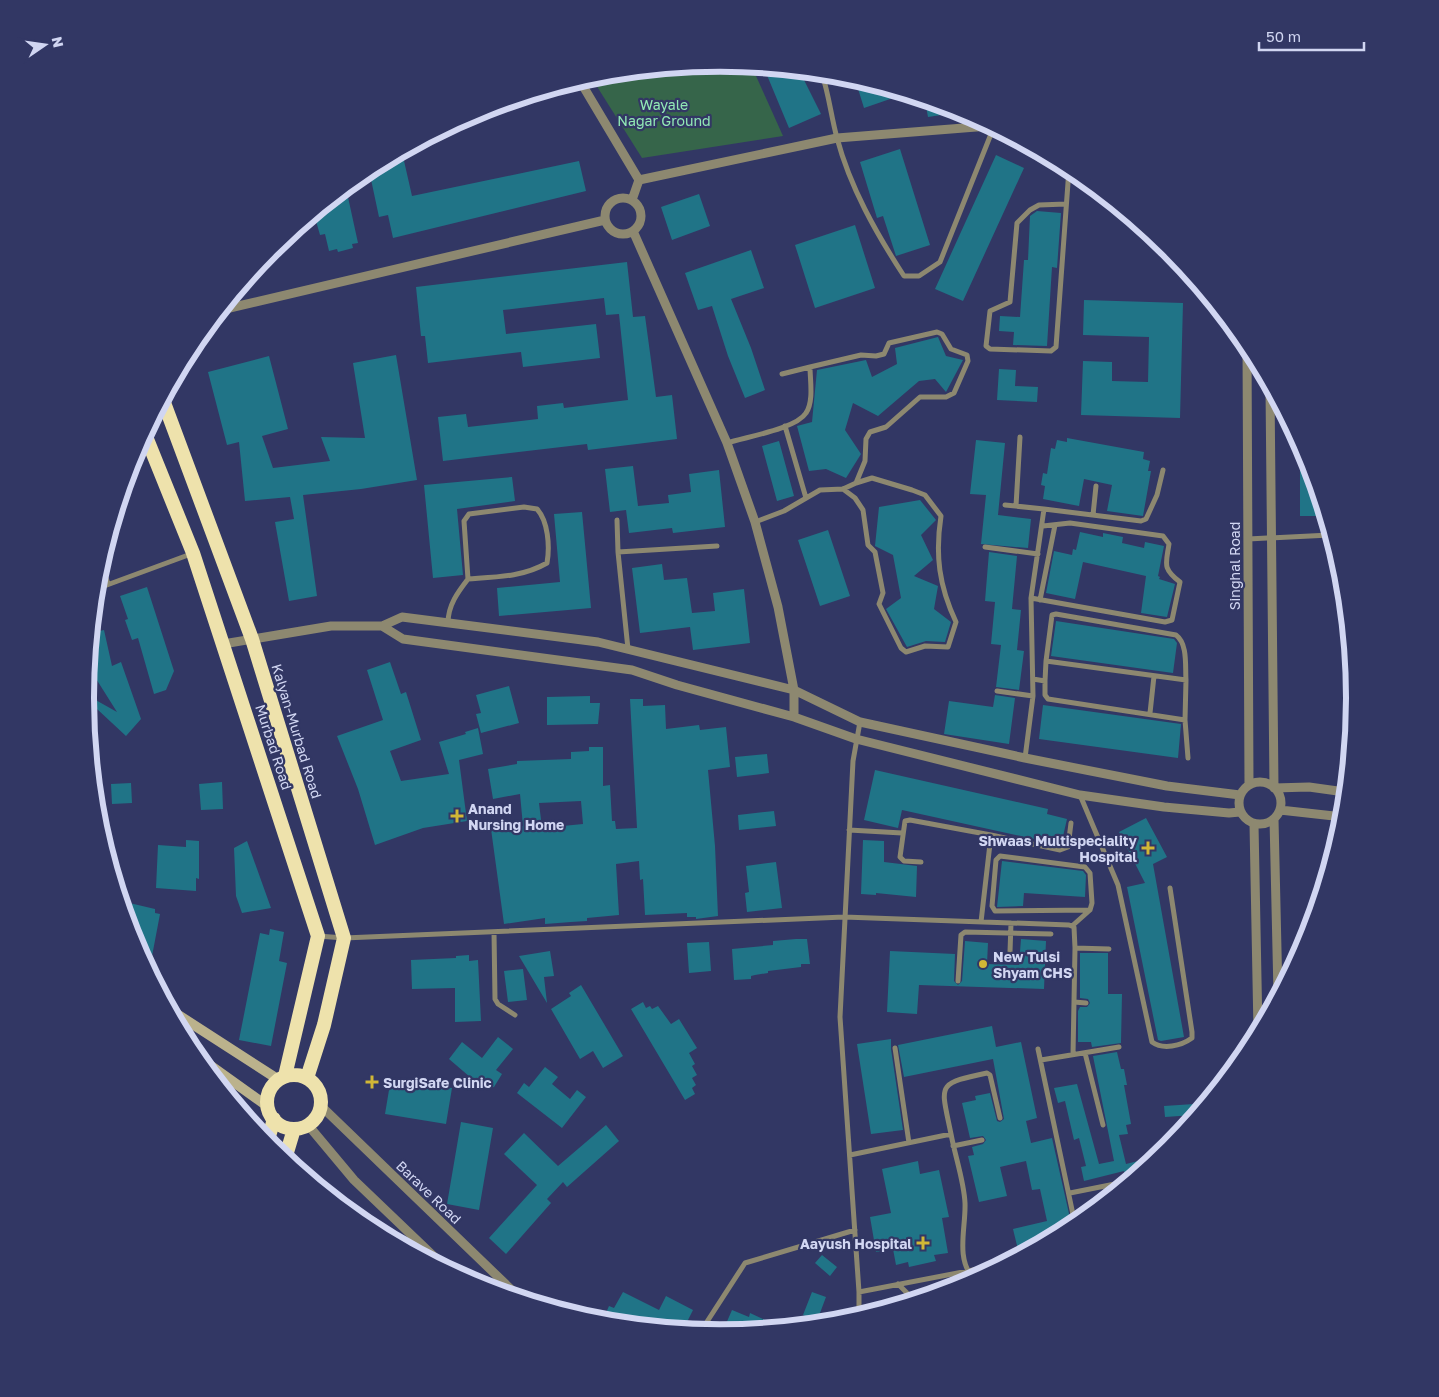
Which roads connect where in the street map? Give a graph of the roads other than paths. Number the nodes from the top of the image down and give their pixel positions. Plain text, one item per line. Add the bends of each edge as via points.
1 (824, 82) edge
2 (584, 88) edge
3 (975, 127) edge
4 (991, 135) edge
5 (837, 138) junction
6 (1068, 179) edge
7 (639, 180) junction
8 (632, 200) junction
9 (1066, 204) junction
10 (605, 220) junction
11 (633, 231) junction
12 (231, 308) edge
13 (1247, 362) edge
14 (810, 367) junction
15 (782, 374) dead end
16 (1270, 401) edge
17 (166, 407) edge
18 (785, 426) junction
19 (1020, 437) dead end
20 (148, 443) edge
21 (727, 443) junction
22 (1163, 470) dead end
23 (856, 483) junction
24 (1096, 486) dead end
25 (843, 489) junction
26 (806, 498) junction
27 (1005, 505) dead end
28 (1016, 506) junction
29 (1044, 509) junction
30 (1094, 514) junction
31 (617, 520) dead end
32 (755, 522) junction
33 (1055, 525) junction
34 (1043, 526) junction
35 (1324, 536) edge
36 (1248, 539) junction
37 (1272, 540) junction
38 (716, 546) dead end
39 (985, 547) dead end
40 (618, 552) junction
41 (193, 553) junction
42 (1038, 554) junction
43 (106, 577) edge
44 (468, 579) junction
45 (108, 584) junction
46 (104, 586) edge
47 (1031, 598) junction
48 (1040, 600) junction
49 (448, 624) junction
50 (382, 626) junction
51 (252, 639) junction
52 (223, 644) junction
53 (628, 649) junction
54 (1046, 661) junction
55 (1154, 676) junction
56 (1033, 680) junction
57 (1045, 680) junction
58 (1186, 680) junction
59 (794, 690) junction
60 (997, 691) dead end
61 (1033, 696) junction
62 (1150, 713) junction
63 (794, 717) junction
64 (1185, 720) junction
65 (860, 722) junction
66 (856, 739) junction
67 (1025, 758) junction
68 (1188, 758) dead end
69 (1249, 785) junction
70 (1274, 788) junction
71 (1338, 791) edge
72 (1080, 794) junction
73 (1240, 795) junction
74 (1280, 810) junction
75 (1240, 812) junction
76 (1334, 815) edge
77 (1274, 819) junction
78 (1071, 823) dead end
79 (1254, 824) junction
80 (849, 830) junction
81 (902, 833) junction
82 (991, 836) junction
83 (922, 862) dead end
84 (1170, 888) dead end
85 (1090, 910) junction
86 (844, 917) junction
87 (981, 922) junction
88 (1011, 922) junction
89 (1072, 926) junction
90 (494, 932) junction
91 (1010, 933) junction
92 (1051, 934) dead end
93 (318, 936) junction
94 (344, 938) junction
95 (1075, 948) junction
96 (1109, 949) dead end
97 (1010, 952) dead end
98 (958, 980) dead end
99 (1278, 981) edge
100 (1074, 1002) junction
101 (1086, 1003) dead end
102 (514, 1015) dead end
103 (180, 1016) edge
104 (1258, 1018) edge
105 (896, 1048) dead end
106 (1120, 1048) dead end
107 (1038, 1049) dead end
108 (1085, 1053) junction
109 (1073, 1055) junction
110 (1042, 1060) junction
111 (215, 1069) edge
112 (282, 1078) junction
113 (307, 1078) junction
114 (320, 1105) junction
115 (267, 1106) junction
116 (1000, 1118) dead end
117 (274, 1119) junction
118 (308, 1125) junction
119 (1103, 1125) dead end
120 (294, 1129) junction
121 (270, 1133) edge
122 (951, 1134) junction
123 (982, 1140) dead end
124 (910, 1143) junction
125 (953, 1146) junction
126 (287, 1151) edge
127 (850, 1155) junction
128 (1113, 1185) edge
129 (1070, 1193) junction
130 (1073, 1214) edge
131 (855, 1230) junction
132 (431, 1254) edge
133 (973, 1271) edge
134 (967, 1272) junction
135 (898, 1284) junction
136 (510, 1288) edge
137 (859, 1292) junction
138 (909, 1295) edge
139 (859, 1308) edge
140 (706, 1324) edge

1 - 5 street
2 - 7 street
3 - 5 street
4 - 5 street via 940,262 919,276 904,276 887,250 854,187
5 - 7 street
6 - 9 street
7 - 8 street
8 - 10 street via 614,199 606,208
8 - 11 street via 641,216
9 - 9 street via 1056,347 1051,351 990,349 986,346 990,311 1010,302 1017,223 1039,205
10 - 11 street via 616,233
10 - 12 street
11 - 21 street
13 - 36 street, Singhal Road
14 - 15 street
14 - 18 street via 810,402 806,414
14 - 23 street via 861,355 884,354 890,343 937,332 942,334 951,349 967,355 968,361 954,393 946,397 920,397 886,427 870,432
16 - 37 street
17 - 51 highway, Kalyan-Murbad Road
18 - 21 street
18 - 26 street
19 - 28 street
20 - 41 highway, Murbad Road
21 - 32 street
22 - 30 street via 1157,495 1146,519
23 - 25 street
23 - 25 street via 872,478 925,495 941,516 938,534 941,574 946,600 956,622 948,647 925,646 906,652 901,648 879,604 883,593 875,552 868,545 863,510
24 - 30 street
25 - 26 street via 820,490
26 - 32 street
27 - 28 street
28 - 29 street
29 - 30 street
29 - 34 street
31 - 40 street
32 - 59 street via 778,607
33 - 34 street
33 - 48 street
33 - 48 street via 1070,523 1163,536 1168,544 1165,566 1168,573 1180,582 1172,620 1165,622
34 - 42 street
35 - 37 street
36 - 37 street
36 - 69 street, Singhal Road
37 - 70 street
38 - 40 street
39 - 42 street
40 - 53 street
41 - 45 street
41 - 52 highway, Murbad Road
42 - 47 street
43 - 45 street
44 - 44 street via 464,521 469,514 524,507 537,509 543,516 549,552 547,563 535,570 506,576
44 - 49 street via 448,613
45 - 46 street
47 - 48 street
47 - 56 street
49 - 50 street via 402,617
49 - 53 street via 598,642
50 - 51 street via 331,626
50 - 63 street via 404,639 632,670
51 - 52 street
51 - 94 highway, Kalyan-Murbad Road
52 - 93 highway, Murbad Road
53 - 59 street
54 - 55 street
54 - 57 street
54 - 58 street via 1052,615 1056,614 1176,635 1184,651
55 - 58 street
55 - 62 street
56 - 57 street
56 - 61 street
57 - 62 street via 1048,698
58 - 64 street
59 - 63 street
59 - 65 street
60 - 61 street
61 - 67 street
62 - 64 street
63 - 66 street
64 - 68 street
65 - 66 street
65 - 67 street
66 - 72 street
66 - 80 street
67 - 73 street via 1167,786
69 - 70 street via 1262,782
69 - 73 street
70 - 71 street via 1309,787
70 - 74 street via 1281,800
72 - 75 street via 1174,808
72 - 84 street via 1118,885 1152,1042 1165,1047 1192,1038
73 - 75 street
74 - 76 street
74 - 77 street
75 - 79 street
77 - 79 street via 1262,825
77 - 99 street
78 - 82 street via 1068,847 1060,850
79 - 104 street
80 - 81 street
80 - 86 street
81 - 82 street via 904,822 910,820
81 - 83 street via 900,857 904,861
82 - 87 street
85 - 85 street via 1090,873 1085,868 1000,856 996,860 992,906 995,911
85 - 89 street
86 - 87 street
86 - 90 street
86 - 127 street via 840,1017
87 - 88 street
88 - 89 street
88 - 91 street
89 - 95 street
90 - 94 street
90 - 102 street via 495,999
91 - 92 street
91 - 97 street
91 - 98 street via 965,932 961,935
93 - 94 street
93 - 112 highway
94 - 113 highway via 324,1025
95 - 96 street
95 - 100 street
100 - 101 street
100 - 109 street
103 - 112 main road
105 - 124 street
106 - 108 street
107 - 110 street
108 - 109 street
108 - 119 street
109 - 110 street
110 - 129 street
111 - 115 main road
112 - 113 highway via 293,1075
112 - 115 highway via 269,1091
113 - 114 highway via 318,1090
114 - 118 highway via 314,1120
114 - 136 street, Barave Road
115 - 117 highway
116 - 122 street via 990,1075 952,1080 945,1087 943,1097
117 - 120 highway via 286,1128
117 - 121 highway
118 - 120 highway
118 - 132 street via 354,1180
120 - 126 highway
122 - 124 street
122 - 125 street
123 - 125 street
124 - 127 street
125 - 134 street via 965,1203 961,1235
127 - 131 street
128 - 129 street
129 - 130 street
131 - 137 street
131 - 140 street via 745,1262
133 - 134 street
134 - 135 street
135 - 137 street
135 - 138 street
137 - 139 street

